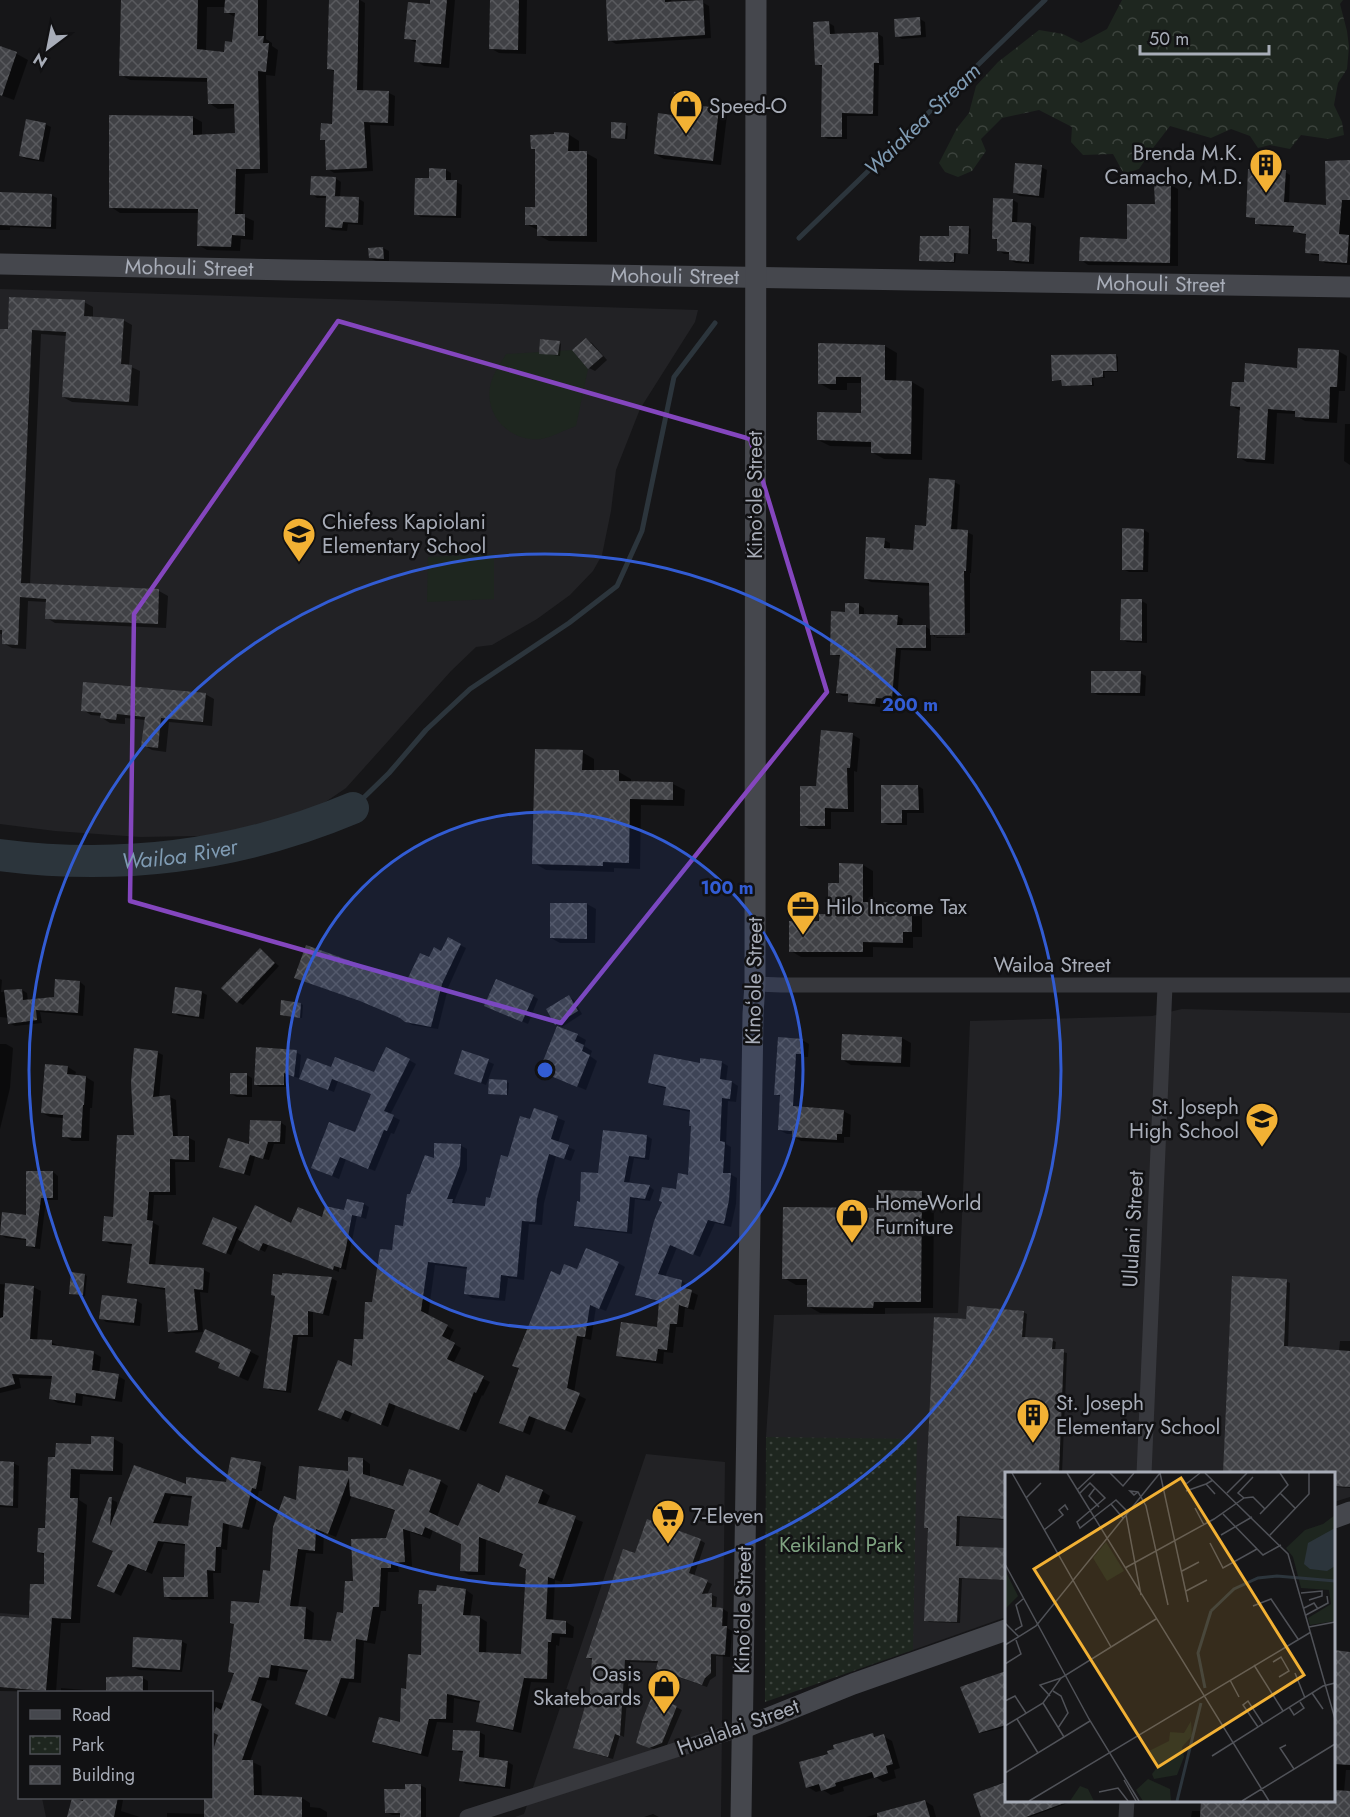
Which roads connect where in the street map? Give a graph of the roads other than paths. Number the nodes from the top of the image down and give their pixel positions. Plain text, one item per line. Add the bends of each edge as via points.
1 (756, 0) edge
2 (0, 264) edge
3 (754, 278) junction
4 (1350, 287) edge
5 (755, 984) junction
6 (1350, 985) edge
7 (1165, 986) junction
8 (1144, 1472) edge
9 (1350, 1512) edge
10 (1335, 1518) edge
11 (1005, 1630) edge
12 (741, 1730) junction
13 (467, 1817) edge
14 (741, 1817) edge

1 - 3 street, Kinoʻole Street
2 - 3 street, Mohouli Street
3 - 4 street, Mohouli Street
3 - 5 street, Kinoʻole Street
5 - 7 street, Wailoa Street
5 - 12 street, Kinoʻole Street
6 - 7 street, Wailoa Street
7 - 8 street, Ululani Street
9 - 10 street
11 - 12 street, Hualalai Street via 853,1684
12 - 13 street, Hualalai Street
12 - 14 street, Kinoʻole Street

